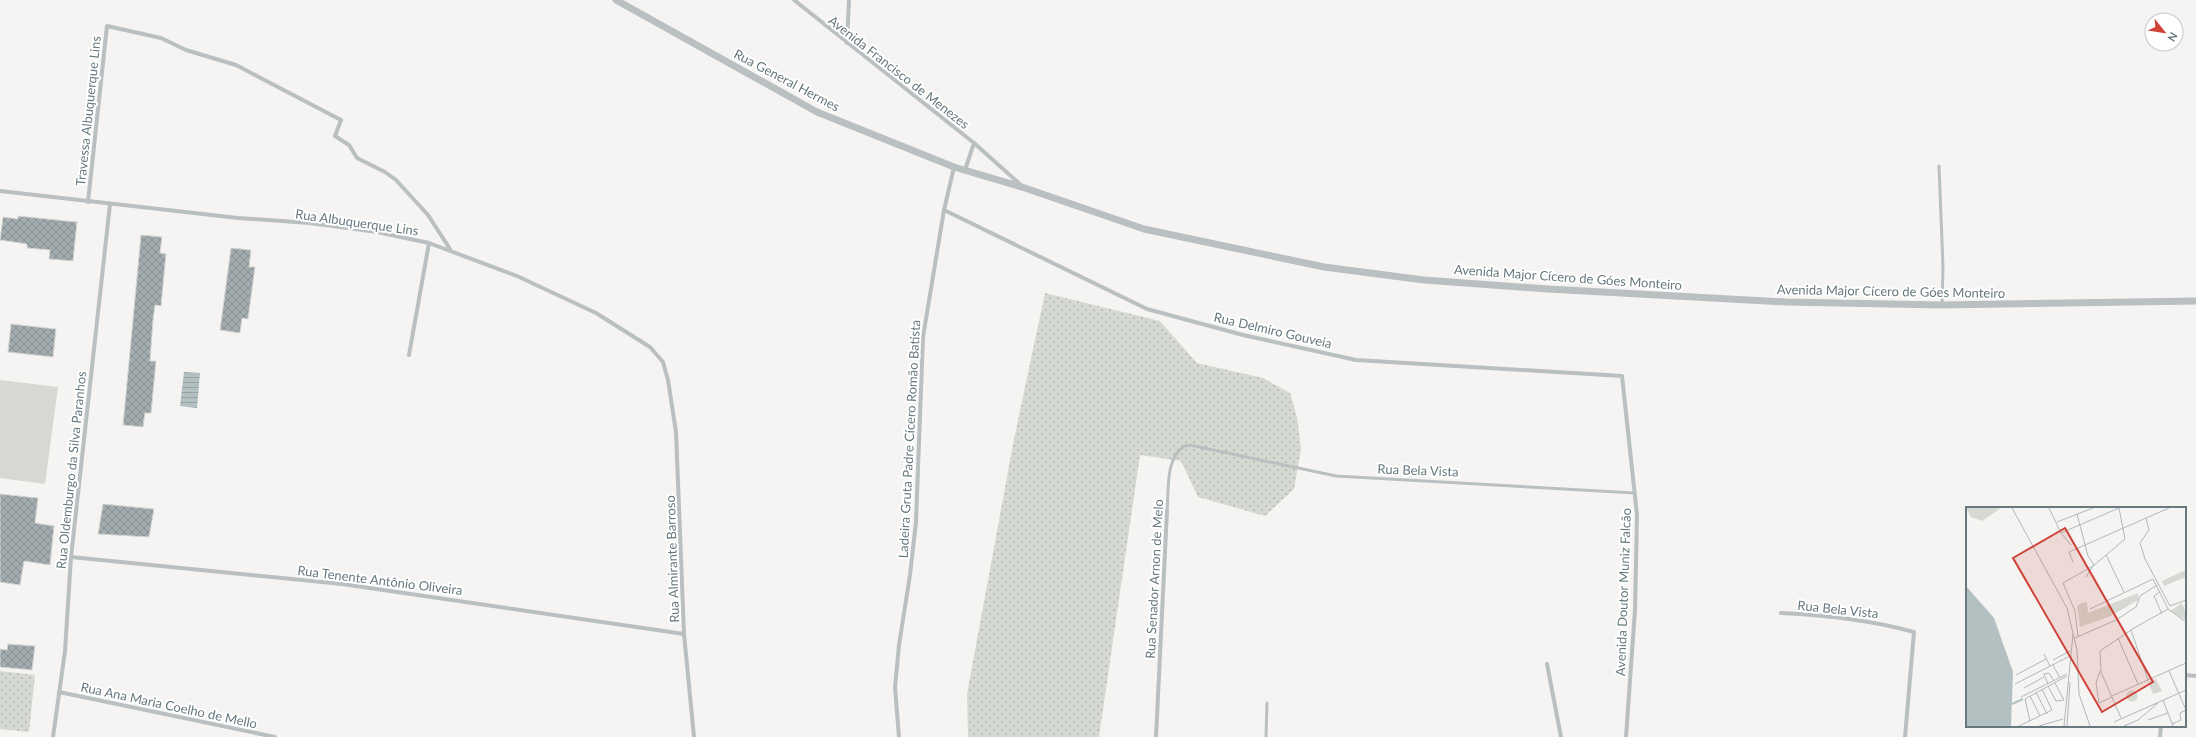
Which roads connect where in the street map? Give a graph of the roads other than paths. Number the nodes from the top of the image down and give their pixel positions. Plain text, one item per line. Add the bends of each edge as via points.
1 (616, 0) edge
2 (794, 0) edge
3 (849, 0) edge
4 (847, 43) junction
5 (974, 143) junction
6 (1939, 166) dead end
7 (954, 167) junction
8 (965, 170) junction
9 (1025, 188) junction
10 (0, 191) edge
11 (88, 202) junction
12 (110, 204) junction
13 (944, 210) junction
14 (429, 243) junction
15 (450, 250) junction
16 (2196, 301) edge
17 (1942, 305) junction
18 (409, 355) dead end
19 (1622, 376) joint
20 (668, 380) joint
21 (1203, 447) joint
22 (1635, 493) junction
23 (1167, 511) joint
24 (71, 556) junction
25 (1781, 613) dead end
26 (684, 634) junction
27 (1546, 664) dead end
28 (2186, 675) edge
29 (2196, 676) edge
30 (59, 692) junction
31 (1267, 704) dead end
32 (2162, 727) edge
33 (53, 737) edge
34 (275, 737) edge
35 (694, 737) edge
36 (899, 737) edge
37 (1156, 737) edge
38 (1266, 737) edge
39 (1561, 737) edge
40 (1626, 737) edge
41 (1905, 737) edge
42 (2160, 737) edge

1 - 7 street, Rua General Hermes via 817,112
2 - 4 street, Avenida Francisco de Menezes
3 - 4 street
4 - 5 street, Avenida Francisco de Menezes
5 - 8 street, Avenida Francisco de Menezes
5 - 9 street, Avenida Francisco de Menezes
6 - 17 lane
7 - 8 street, Avenida Major Cícero de Góes Monteiro
7 - 13 street, Ladeira Gruta Padre Cícero Romão Batista
8 - 9 street, Avenida Major Cícero de Góes Monteiro
9 - 17 street, Avenida Major Cícero de Góes Monteiro via 1144,229 1332,268 1424,280 1786,302
10 - 11 street, Rua Albuquerque Lins
11 - 12 street, Rua Albuquerque Lins
11 - 15 street, Travessa Albuquerque Lins via 107,26 161,38 186,50 236,65 341,120 335,136 349,145 357,158 396,180 428,215
12 - 14 street, Rua Albuquerque Lins via 310,223 377,232
12 - 24 street, Rua Oldemburgo da Silva Paranhos
13 - 19 street, Rua Delmiro Gouveia via 1147,309 1243,335 1356,360
13 - 36 street, Ladeira Gruta Padre Cícero Romão Batista via 923,337 916,522 895,687
14 - 15 street, Rua Albuquerque Lins
14 - 18 street
15 - 20 street, Rua Albuquerque Lins via 517,276 596,313 650,347 663,362
16 - 17 street, Avenida Major Cícero de Góes Monteiro
19 - 22 street, Avenida Doutor Muniz Falcão
20 - 26 street, Rua Almirante Barroso via 676,432
21 - 22 lane, Rua Bela Vista via 1336,476
21 - 23 lane, Rua Senador Arnon de Melo via 1184,446 1174,455 1170,469
22 - 40 street, Avenida Doutor Muniz Falcão via 1635,610
23 - 37 street, Rua Senador Arnon de Melo
24 - 26 street, Rua Tenente Antônio Oliveira via 342,584
24 - 30 street, Rua Oldemburgo da Silva Paranhos via 65,651
25 - 41 street, Rua Bela Vista via 1851,618 1914,632
26 - 35 street, Rua Almirante Barroso
27 - 39 street
28 - 29 street
30 - 33 street, Rua Oldemburgo da Silva Paranhos
30 - 34 street, Rua Ana Maria Coelho de Mello
31 - 38 lane
32 - 42 street

